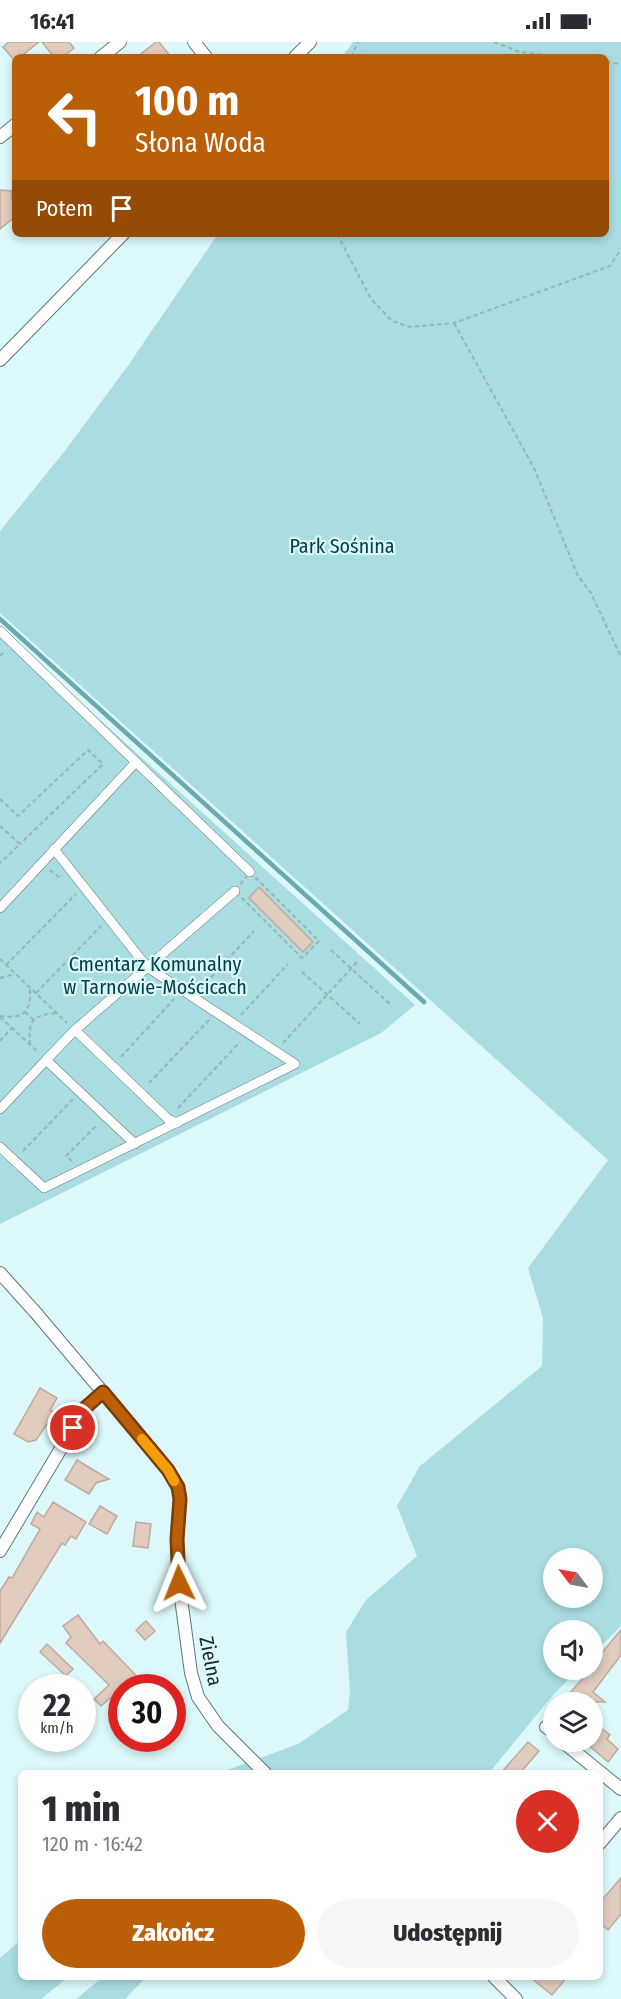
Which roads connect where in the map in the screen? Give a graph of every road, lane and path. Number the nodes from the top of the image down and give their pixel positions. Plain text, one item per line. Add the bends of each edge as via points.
1 (120, 42) edge
2 (194, 42) edge
3 (310, 42) edge
4 (494, 42) edge
5 (105, 54) edge
6 (204, 54) edge
7 (298, 54) edge
8 (537, 54) edge
9 (12, 127) edge
10 (0, 137) edge
11 (120, 237) edge
12 (338, 237) edge
13 (621, 249) edge
14 (454, 323) junction
15 (0, 360) edge
16 (0, 631) edge
17 (621, 657) edge
18 (136, 762) junction
19 (0, 799) edge
20 (0, 826) edge
21 (20, 844) junction
22 (54, 849) junction
23 (0, 864) edge
24 (250, 872) joint
25 (83, 886) junction
26 (235, 891) joint
27 (0, 908) edge
28 (109, 918) junction
29 (254, 931) dead end
30 (331, 950) dead end
31 (0, 959) edge
32 (357, 962) dead end
33 (288, 964) dead end
34 (6, 965) junction
35 (147, 967) junction
36 (351, 969) junction
37 (302, 972) dead end
38 (16, 974) junction
39 (0, 978) edge
40 (30, 988) junction
41 (182, 990) junction
42 (36, 993) junction
43 (327, 995) junction
44 (193, 997) junction
45 (392, 1006) dead end
46 (25, 1012) junction
47 (216, 1012) junction
48 (57, 1013) junction
49 (0, 1016) edge
50 (34, 1020) junction
51 (233, 1023) junction
52 (360, 1024) dead end
53 (12, 1028) junction
54 (75, 1030) junction
55 (248, 1034) junction
56 (0, 1041) edge
57 (30, 1045) junction
58 (275, 1051) junction
59 (46, 1060) junction
60 (113, 1065) junction
61 (80, 1092) junction
62 (141, 1092) junction
63 (0, 1109) edge
64 (105, 1116) junction
65 (173, 1121) junction
66 (135, 1144) junction
67 (0, 1147) edge
68 (14, 1160) junction
69 (81, 1170) junction
70 (0, 1274) edge
71 (103, 1392) junction
72 (0, 1551) edge
73 (575, 1752) edge
74 (262, 1770) edge
75 (598, 1770) edge
76 (603, 1774) edge
77 (621, 1789) edge
78 (621, 1818) edge
79 (603, 1839) edge
80 (497, 1980) edge
81 (516, 1999) edge

1 - 5 street
2 - 6 street
3 - 7 street
4 - 8 path
9 - 10 street
11 - 15 street
12 - 14 path via 371,299 392,321 410,327
13 - 14 path via 610,266
14 - 17 path via 534,468 579,576
16 - 18 street
18 - 22 street
18 - 24 street
19 - 21 path via 18,816 88,750 103,764
20 - 21 path
21 - 23 path
22 - 25 street
22 - 27 street
24 - 26 path via 319,941 302,958
25 - 28 street
25 - 34 path
26 - 35 street
28 - 35 street
28 - 42 path
29 - 44 path
30 - 36 path
31 - 34 path
32 - 36 path
33 - 51 path
34 - 38 path
35 - 41 street
35 - 54 street
36 - 43 path
36 - 45 path
37 - 43 path
38 - 39 path
38 - 40 path
40 - 42 path
40 - 46 path via 31,1002
41 - 44 street
41 - 60 path
42 - 48 path
43 - 52 path
43 - 58 path
44 - 47 street
46 - 49 path via 11,1018
46 - 50 path
47 - 51 street
47 - 62 path
48 - 50 path
48 - 54 path
49 - 53 path
50 - 57 path via 29,1032
51 - 55 street
53 - 56 path
53 - 57 path
54 - 59 street
54 - 60 street
55 - 58 street
55 - 65 path
57 - 59 path
58 - 65 street via 295,1064
59 - 61 street
59 - 63 street
60 - 62 street
61 - 64 street
61 - 68 path
62 - 65 street
64 - 66 street
64 - 69 path via 66,1156
65 - 66 street
66 - 69 street
67 - 68 street
68 - 69 street via 44,1188
70 - 71 street, Zielna
71 - 72 street via 85,1408
71 - 74 street, Zielna via 178,1487 179,1583 198,1697 218,1726
73 - 75 street
76 - 77 street
78 - 79 street
80 - 81 street

